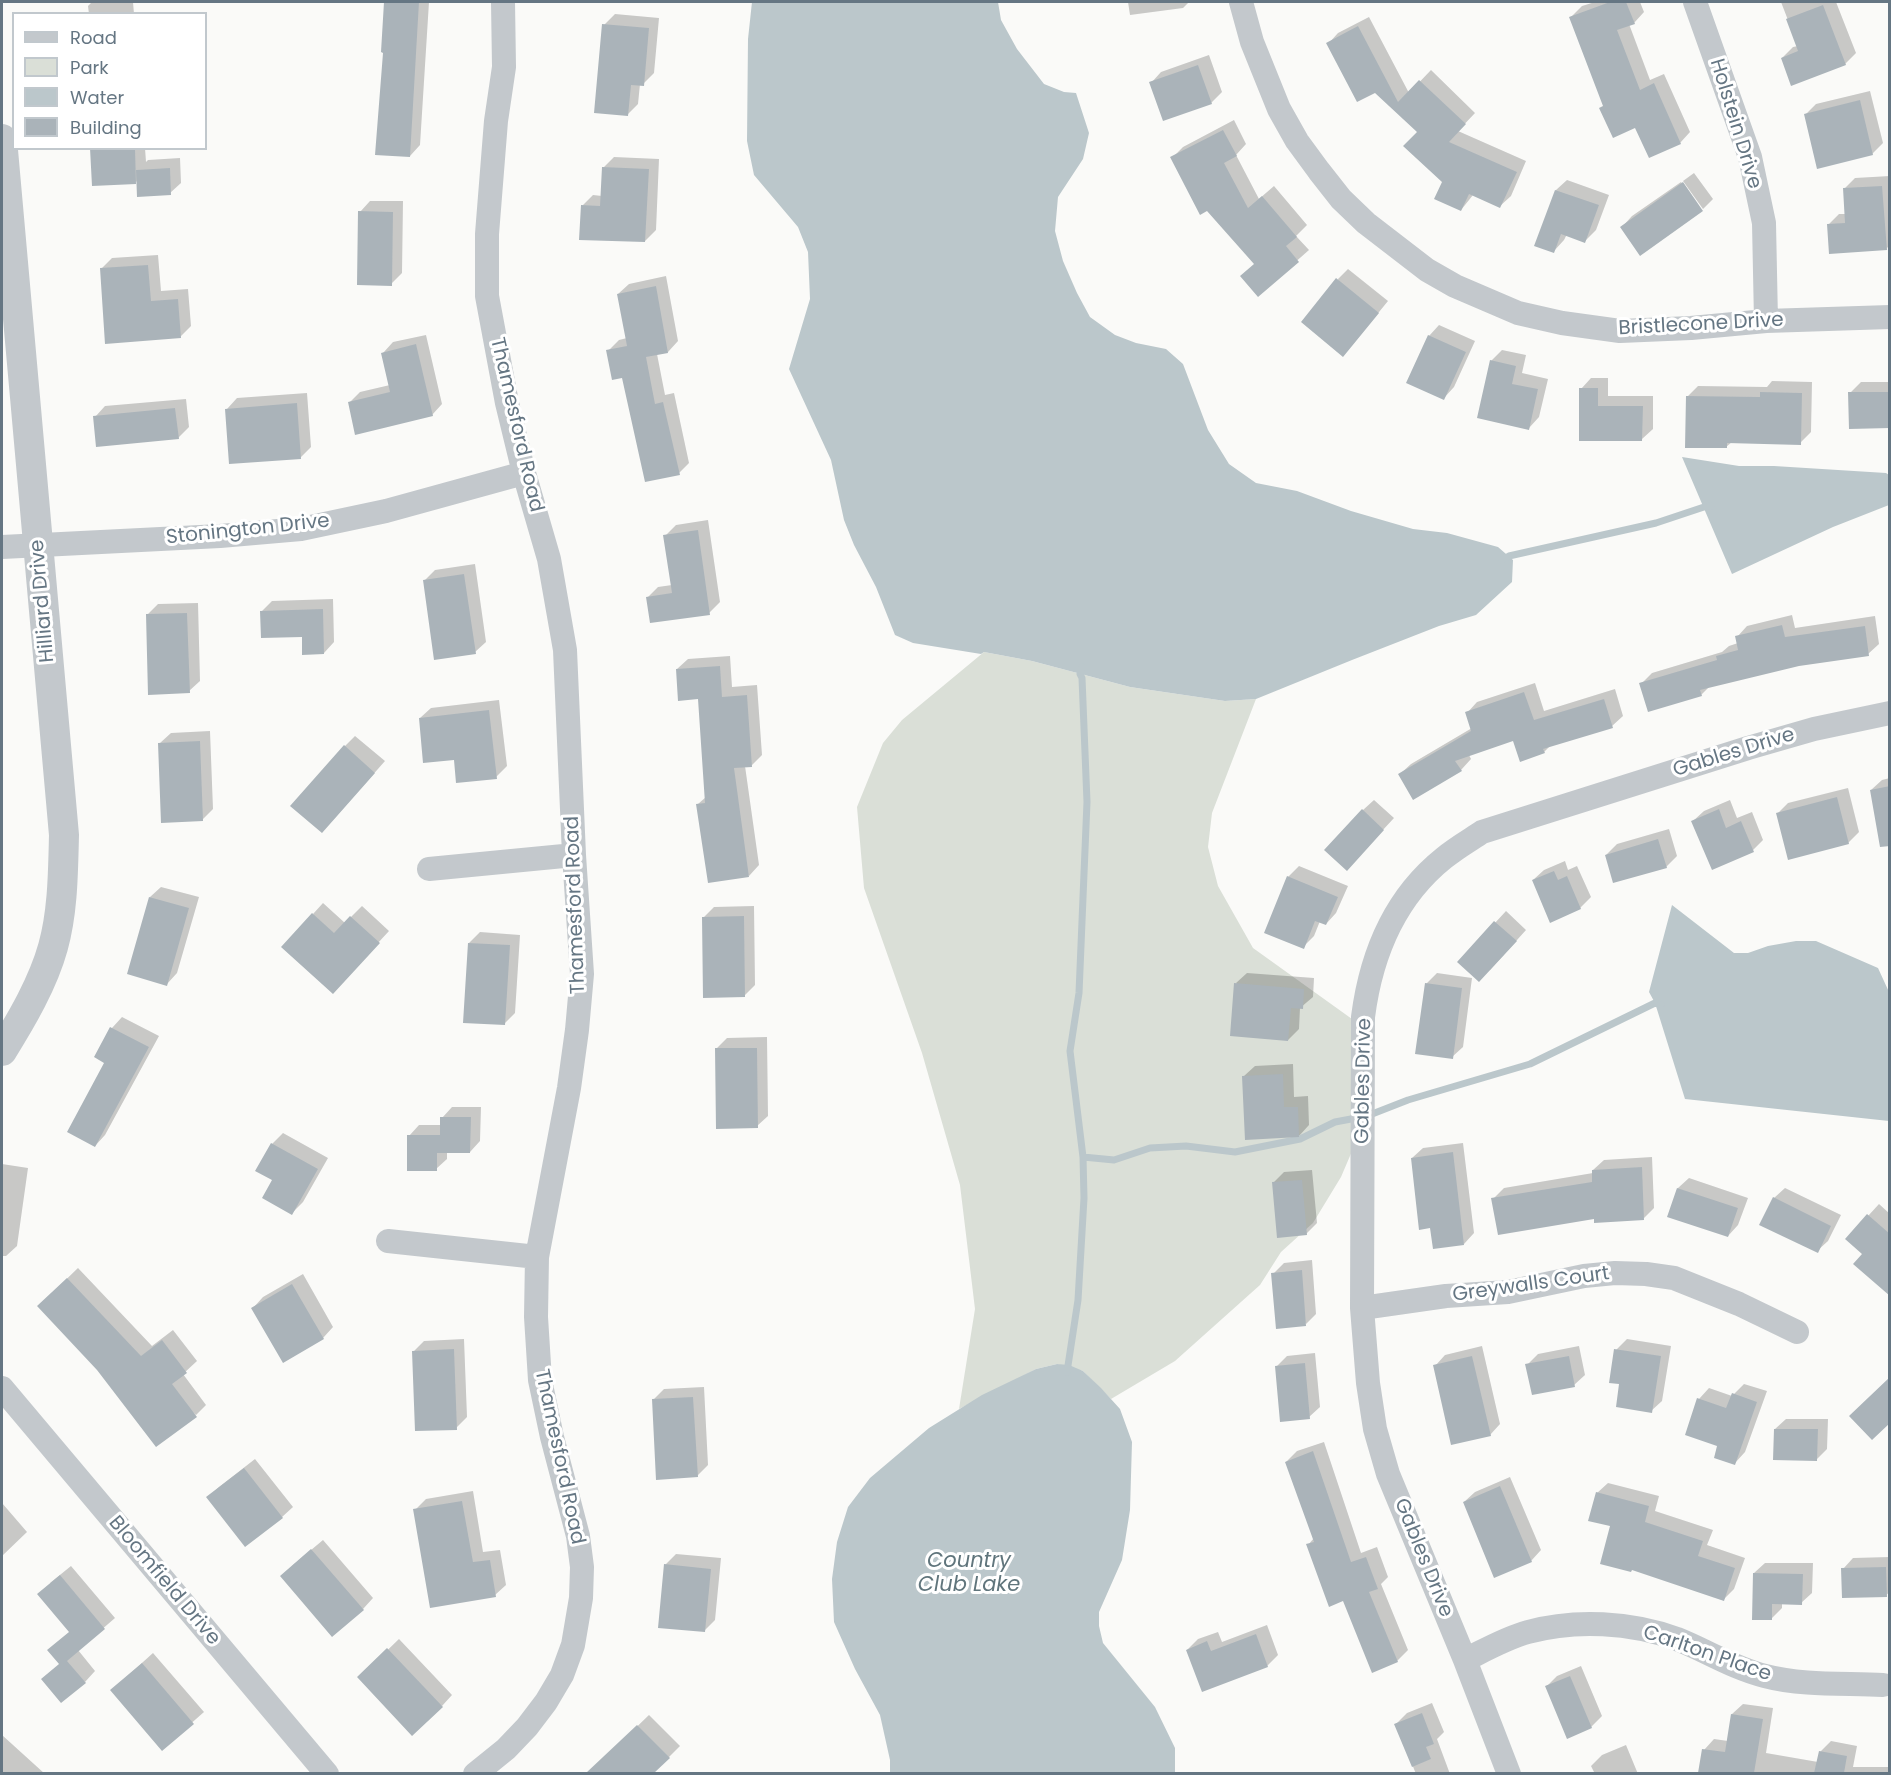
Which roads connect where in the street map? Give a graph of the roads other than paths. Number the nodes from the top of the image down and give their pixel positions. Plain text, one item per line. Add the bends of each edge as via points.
1 (503, 2) edge
2 (1240, 2) edge
3 (1695, 2) edge
4 (2, 139) edge
5 (1890, 317) edge
6 (1766, 321) junction
7 (524, 473) junction
8 (38, 544) junction
9 (2, 547) edge
10 (1890, 713) edge
11 (574, 855) junction
12 (429, 869) dead end
13 (2, 1051) edge
14 (388, 1240) dead end
15 (537, 1257) junction
16 (1362, 1308) junction
17 (1797, 1332) dead end
18 (2, 1388) edge
19 (1465, 1660) junction
20 (1883, 1685) dead end
21 (327, 1773) edge
22 (475, 1773) edge
23 (1509, 1773) edge

1 - 7 street, Thamesford Road via 504,67 487,234 487,296
2 - 6 street, Bristlecone Drive via 1264,76 1297,141 1341,199 1427,270 1518,313 1562,323 1620,331
3 - 6 street, Holstein Drive via 1750,157 1764,223
4 - 8 street, Hilliard Drive
5 - 6 street, Bristlecone Drive
7 - 8 street, Stonington Drive via 386,511 302,529
7 - 11 street, Thamesford Road via 549,559 565,650
8 - 9 street, Stonington Drive
8 - 13 street, Hilliard Drive via 64,836 63,880 59,921 44,974
10 - 16 street, Gables Drive via 1759,744 1506,823 1482,832 1422,879 1387,931 1367,989
11 - 12 street
11 - 15 street, Thamesford Road via 582,974 577,1030 570,1088
14 - 15 street
15 - 22 street, Thamesford Road via 540,1380 578,1536 581,1598 573,1645 546,1702 506,1749
16 - 17 street, Greywalls Court via 1508,1292 1584,1276 1646,1274 1674,1278
16 - 19 street, Gables Drive via 1375,1429 1388,1474
18 - 21 street, Bloomfield Drive
19 - 20 street, Carlton Place via 1528,1632 1589,1624 1666,1635 1767,1677
19 - 23 street, Gables Drive

